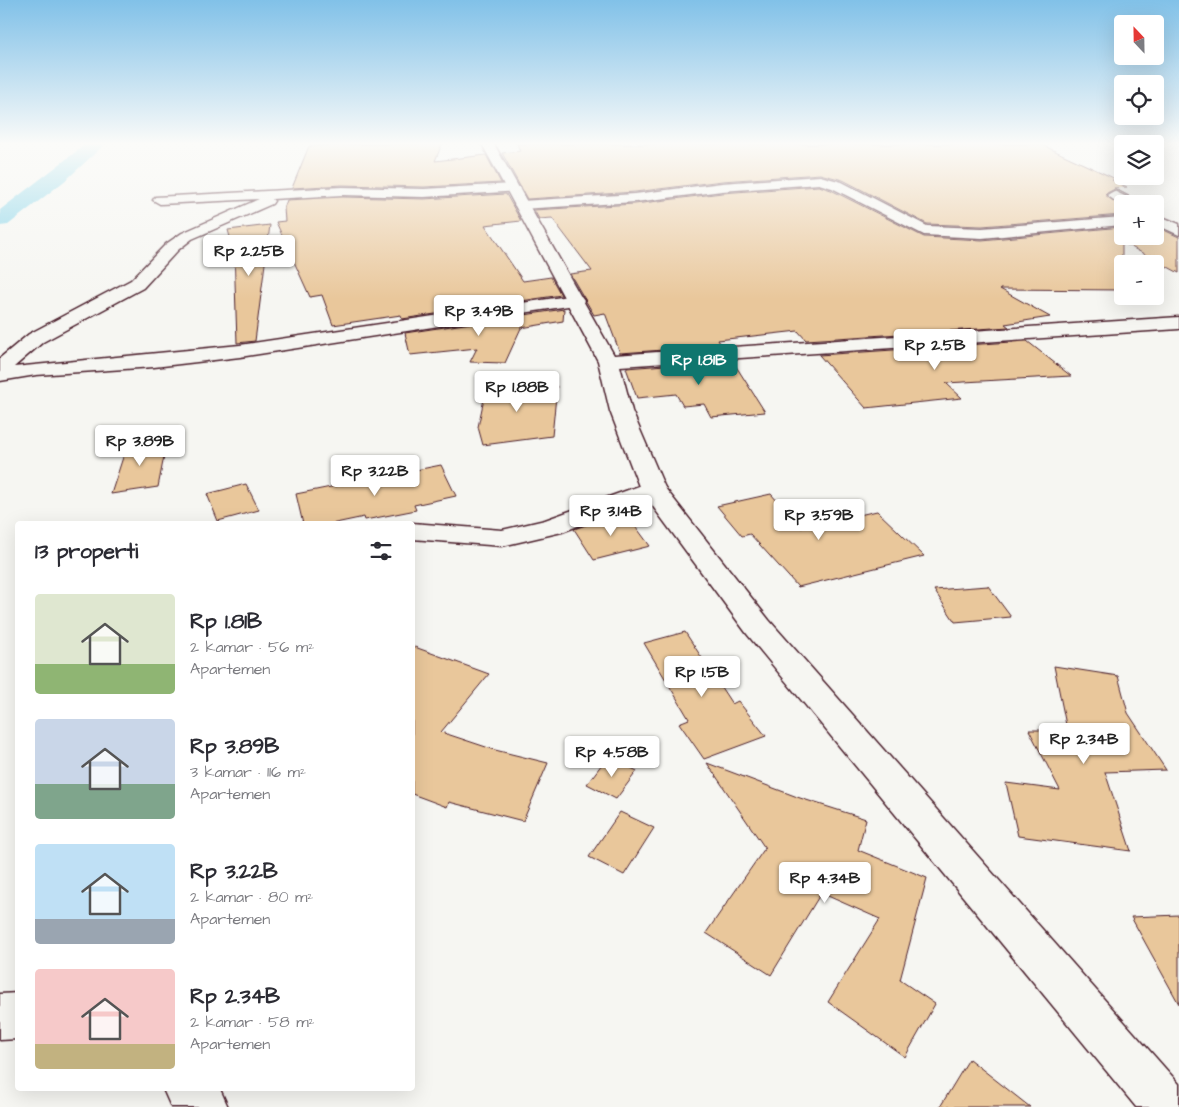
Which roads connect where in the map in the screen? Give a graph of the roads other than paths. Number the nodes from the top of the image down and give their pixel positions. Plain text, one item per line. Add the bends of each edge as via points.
1 (239, 196) edge
2 (282, 196) edge
3 (492, 196) edge
4 (657, 196) edge
5 (858, 196) edge
6 (517, 197) junction
7 (160, 200) dead end
8 (1114, 222) edge
9 (1164, 222) edge
10 (1179, 230) edge
11 (575, 300) junction
12 (1179, 323) edge
13 (608, 361) junction
14 (0, 368) edge
15 (0, 375) edge
16 (652, 489) junction
17 (415, 531) edge
18 (15, 1016) edge
19 (0, 1017) edge
20 (189, 1091) edge
21 (204, 1107) edge
22 (1167, 1107) edge

1 - 7 street
2 - 14 street via 186,236 137,284 36,338
3 - 6 street
4 - 6 street
5 - 8 street via 924,230 982,233
6 - 11 street
9 - 10 street
11 - 13 street
11 - 15 street via 240,351
12 - 13 street
13 - 16 street via 621,411
16 - 17 street via 553,526 502,538
16 - 22 street via 758,627
18 - 19 street
20 - 21 street

